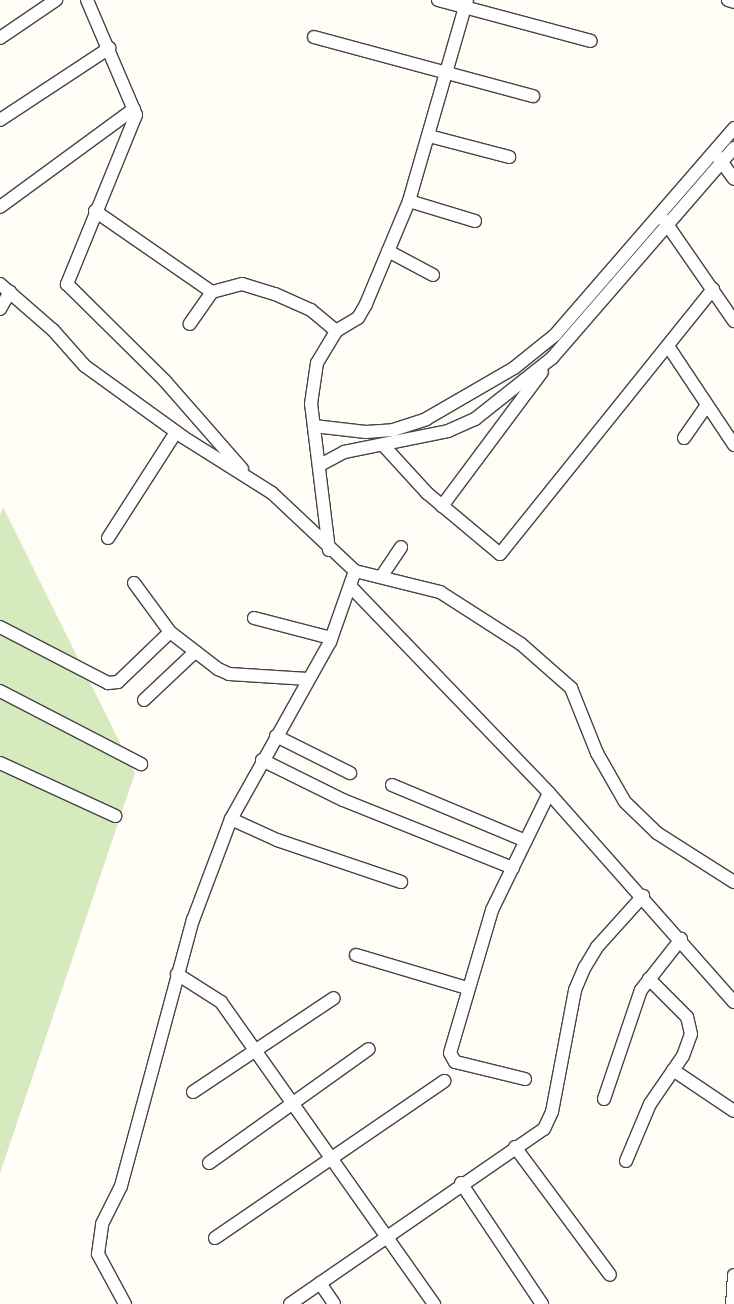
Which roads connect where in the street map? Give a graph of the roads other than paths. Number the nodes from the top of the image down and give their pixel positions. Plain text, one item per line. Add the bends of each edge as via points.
1 (56, 0) edge
2 (87, 0) edge
3 (438, 0) edge
4 (728, 0) edge
5 (734, 2) edge
6 (466, 4) edge
7 (314, 37) dead end
8 (0, 38) edge
9 (591, 41) dead end
10 (109, 48) junction
11 (448, 75) junction
12 (532, 96) dead end
13 (134, 109) junction
14 (0, 120) edge
15 (734, 128) edge
16 (429, 136) junction
17 (731, 147) edge
18 (508, 157) dead end
19 (718, 157) junction
20 (734, 179) edge
21 (409, 201) junction
22 (0, 207) edge
23 (95, 211) junction
24 (659, 214) junction
25 (475, 221) dead end
26 (668, 225) junction
27 (388, 251) junction
28 (432, 275) dead end
29 (5, 288) edge
30 (713, 289) junction
31 (212, 292) junction
32 (0, 308) edge
33 (734, 320) edge
34 (190, 324) dead end
35 (336, 331) junction
36 (668, 346) junction
37 (552, 358) junction
38 (707, 405) junction
39 (314, 426) junction
40 (176, 432) junction
41 (684, 438) dead end
42 (734, 445) edge
43 (384, 446) junction
44 (320, 465) junction
45 (252, 480) junction
46 (442, 506) junction
47 (108, 538) dead end
48 (401, 547) dead end
49 (329, 550) junction
50 (355, 571) junction
51 (381, 577) junction
52 (134, 583) dead end
53 (351, 587) junction
54 (254, 618) dead end
55 (0, 627) edge
56 (170, 632) junction
57 (331, 638) junction
58 (195, 652) junction
59 (308, 679) junction
60 (0, 691) edge
61 (144, 700) dead end
62 (276, 736) junction
63 (262, 760) junction
64 (0, 763) edge
65 (141, 764) dead end
66 (350, 773) dead end
67 (392, 785) dead end
68 (550, 793) junction
69 (115, 816) dead end
70 (231, 819) junction
71 (526, 841) junction
72 (513, 868) junction
73 (401, 882) dead end
74 (734, 882) edge
75 (643, 896) junction
76 (680, 939) junction
77 (356, 955) dead end
78 (177, 974) junction
79 (649, 979) junction
80 (468, 988) junction
81 (334, 998) dead end
82 (734, 1002) edge
83 (369, 1049) dead end
84 (256, 1051) junction
85 (674, 1070) junction
86 (525, 1079) dead end
87 (444, 1081) dead end
88 (194, 1092) dead end
89 (604, 1099) dead end
90 (293, 1104) junction
91 (734, 1111) edge
92 (515, 1147) junction
93 (332, 1158) junction
94 (626, 1161) dead end
95 (209, 1163) dead end
96 (461, 1183) junction
97 (388, 1236) junction
98 (216, 1238) dead end
99 (610, 1275) dead end
100 (734, 1275) edge
101 (320, 1283) junction
102 (126, 1304) edge
103 (290, 1304) edge
104 (334, 1304) edge
105 (434, 1304) edge
106 (542, 1304) edge
107 (732, 1304) edge

1 - 8 street
2 - 10 street
3 - 6 street
4 - 5 street
6 - 9 street
6 - 11 street
7 - 11 street
10 - 13 street
10 - 14 street
11 - 12 street
11 - 16 street
13 - 22 street
13 - 23 street via 131,131
15 - 17 street
16 - 18 street
16 - 21 street
17 - 19 street
19 - 20 street
19 - 24 street
19 - 26 street
21 - 25 street
21 - 27 street
23 - 31 street
23 - 45 street via 67,284 165,381
24 - 26 street
24 - 39 street via 555,335 486,387 426,419 393,430 366,432
26 - 30 street
26 - 37 street
27 - 28 street
27 - 35 street via 358,318
29 - 32 street
29 - 40 street via 54,330 85,366
30 - 33 street
30 - 36 street
31 - 34 street
31 - 35 street via 242,284 275,294 311,310
35 - 39 street via 317,363 311,404
36 - 38 street
36 - 46 street via 505,551 492,551
37 - 43 street via 475,419 448,431
37 - 46 street
38 - 41 street
38 - 42 street
39 - 44 street
40 - 45 street
40 - 47 street
43 - 44 street via 344,452
43 - 46 street
44 - 49 street
45 - 49 street via 272,493
48 - 51 street
49 - 50 street
50 - 51 street
50 - 53 street
51 - 74 street via 440,592 521,644 571,688 597,753 625,802 657,833
52 - 56 street
53 - 57 street
53 - 68 street
54 - 57 street
55 - 56 street via 108,683 118,682
56 - 58 street
57 - 59 street
58 - 59 street via 229,674
58 - 61 street
59 - 62 street
60 - 65 street
62 - 63 street
62 - 66 street
63 - 70 street
63 - 72 street via 343,800
64 - 69 street
67 - 71 street
68 - 71 street
68 - 75 street
70 - 73 street via 277,840
70 - 78 street
71 - 72 street
72 - 80 street via 492,910
75 - 76 street
75 - 92 street via 597,946 585,967 575,990 552,1112 544,1129
76 - 79 street
76 - 82 street
77 - 80 street
78 - 84 street via 221,1002
78 - 102 street via 121,1186 102,1224 98,1254
79 - 85 street via 687,1017 689,1044
79 - 89 street via 630,1016
80 - 86 street via 451,1060
81 - 84 street
83 - 90 street
84 - 88 street
84 - 90 street
85 - 91 street
85 - 94 street via 650,1104
87 - 93 street
90 - 93 street
90 - 95 street
92 - 96 street
92 - 99 street
93 - 97 street
93 - 98 street
96 - 97 street
96 - 106 street
97 - 101 street
97 - 105 street
100 - 107 street
101 - 103 street
101 - 104 street

